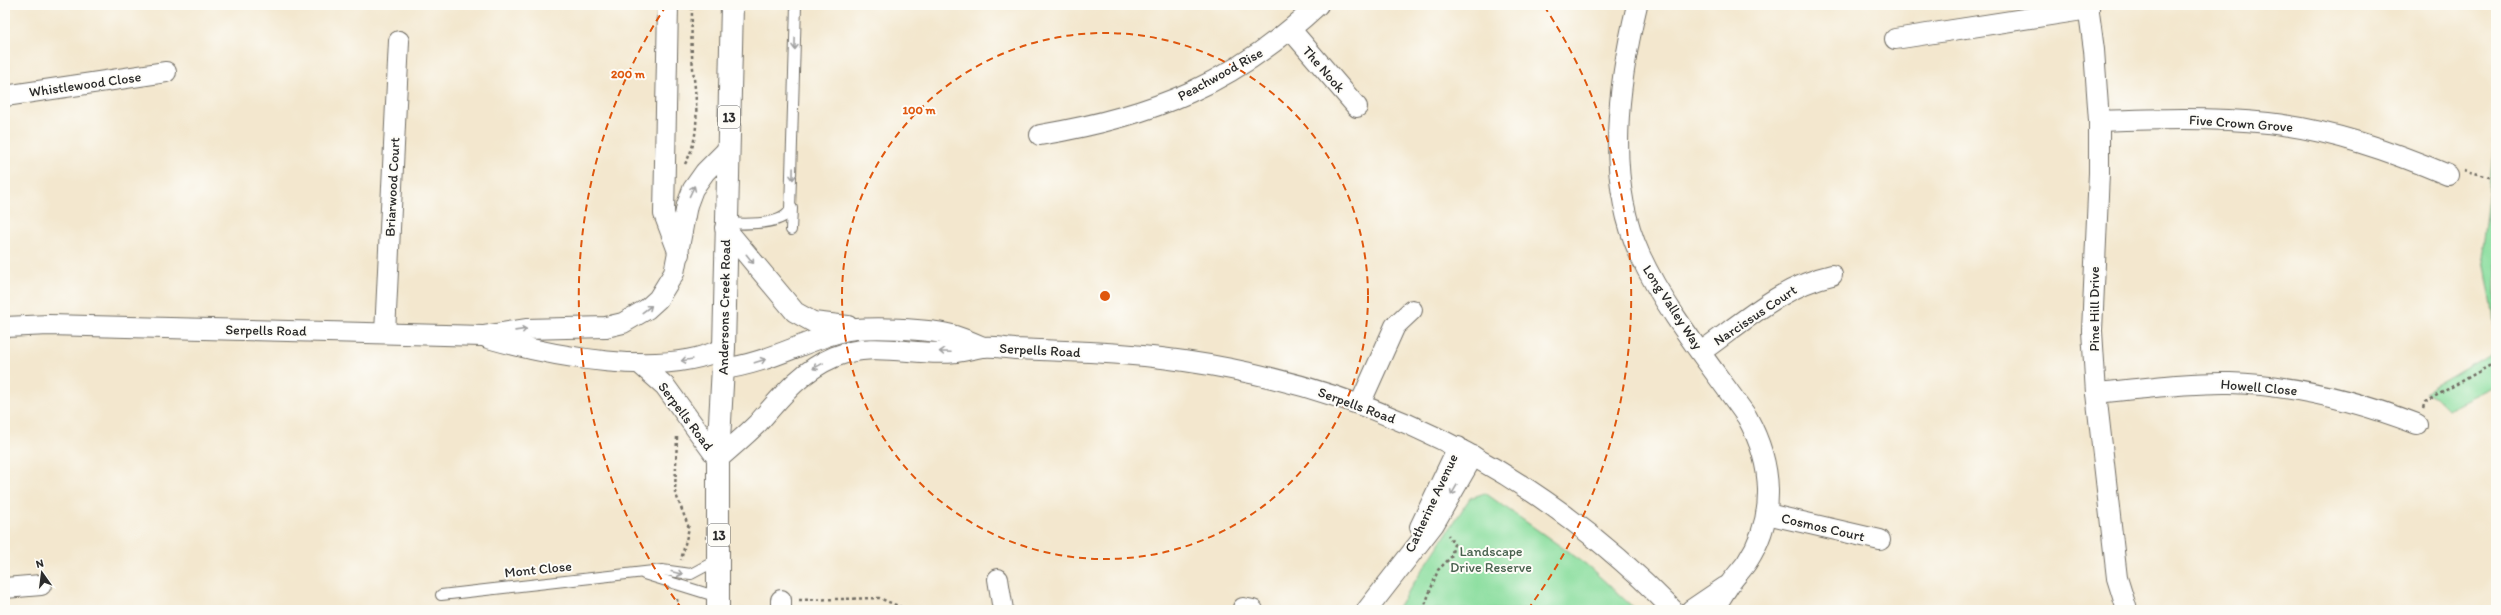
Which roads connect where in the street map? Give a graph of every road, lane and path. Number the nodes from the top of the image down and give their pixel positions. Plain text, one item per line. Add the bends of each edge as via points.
1 (668, 5) edge
2 (692, 5) edge
3 (732, 5) edge
4 (796, 5) edge
5 (1318, 5) edge
6 (1637, 5) edge
7 (2088, 7) edge
8 (1291, 30) junction
9 (1895, 39) dead end
10 (399, 41) dead end
11 (166, 72) dead end
12 (5, 96) edge
13 (1357, 107) dead end
14 (2098, 121) junction
15 (1040, 135) dead end
16 (729, 148) junction
17 (684, 165) dead end
18 (2448, 175) joint
19 (2496, 179) edge
20 (792, 203) junction
21 (726, 226) junction
22 (791, 230) dead end
23 (679, 256) junction
24 (1832, 275) dead end
25 (1412, 310) dead end
26 (5, 319) edge
27 (49, 325) junction
28 (5, 328) edge
29 (868, 328) junction
30 (890, 329) junction
31 (385, 333) junction
32 (483, 336) junction
33 (983, 347) junction
34 (890, 349) junction
35 (1702, 351) junction
36 (723, 358) junction
37 (2496, 362) edge
38 (640, 363) junction
39 (2096, 393) junction
40 (1360, 404) junction
41 (2417, 424) joint
42 (675, 432) dead end
43 (1465, 452) junction
44 (718, 459) junction
45 (1767, 514) junction
46 (1434, 524) junction
47 (1880, 540) dead end
48 (1405, 558) junction
49 (719, 559) junction
50 (638, 573) junction
51 (679, 574) junction
52 (998, 579) dead end
53 (41, 585) dead end
54 (677, 585) junction
55 (1728, 585) junction
56 (5, 588) edge
57 (441, 595) dead end
58 (718, 603) edge
59 (781, 605) edge
60 (678, 610) edge
61 (908, 610) edge
62 (1003, 610) edge
63 (1367, 610) edge
64 (1423, 610) edge
65 (1673, 610) edge
66 (1691, 610) edge
67 (1713, 610) edge
68 (2127, 610) edge

1 - 23 street via 664,214
2 - 17 path via 692,55 698,103 692,152
3 - 16 main road, Andersons Creek Road / 13
4 -> 20 lane
5 - 8 street, Peachwood Rise
6 - 35 street, Long Valley Way via 1623,77 1620,182 1631,231 1651,277
7 - 9 street
7 - 14 street, Pine Hill Drive
8 - 13 street, The Nook
8 - 15 street, Peachwood Rise via 1244,64 1193,93 1106,123
10 - 31 street, Briarwood Court
11 - 12 street, Whistlewood Close
14 - 18 street, Five Crown Grove via 2199,119 2305,128 2382,149
14 - 39 street, Pine Hill Drive via 2098,210 2092,300
16 - 21 main road, Andersons Creek Road / 13
23 -> 16 street, Serpells Road via 687,205 693,189 704,172
18 - 19 path via 2467,169
20 - 21 lane via 788,214 781,218
20 - 22 lane
21 -> 29 street, Serpells Road via 791,307 803,318 827,324
21 - 36 main road, Andersons Creek Road / 13
32 -> 23 street, Serpells Road via 526,329 596,328 623,323 658,299 671,279
24 - 35 street, Narcissus Court via 1802,284 1784,293
25 - 40 street via 1395,326
26 - 27 street, Serpells Road
27 - 28 street, Serpells Road
27 - 31 street, Serpells Road
29 - 30 street, Serpells Road
36 -> 29 street, Serpells Road via 757,362 842,331
30 - 33 street, Serpells Road via 954,335
30 - 34 street
31 - 32 street, Serpells Road
32 - 38 street, Serpells Road via 551,354
33 -> 34 street, Serpells Road via 954,353
33 - 40 street, Serpells Road via 1111,353 1191,361 1268,377
34 -> 44 street, Serpells Road via 848,353 810,370
35 - 45 street, Long Valley Way via 1747,417 1759,442 1769,486
36 -> 38 street, Serpells Road via 708,356 684,361
36 - 44 main road, Andersons Creek Road / 13
37 - 41 path via 2425,402
38 - 44 street, Serpells Road via 665,386
39 - 41 street, Howell Close via 2200,384 2262,385 2323,394 2359,403
39 - 68 street, Pine Hill Drive via 2117,578
40 - 43 street, Serpells Road
42 - 51 path via 678,449 675,492 689,528
43 -> 46 street, Catherine Avenue
43 - 48 street, Catherine Avenue
43 - 65 street, Serpells Road via 1537,495 1589,533 1632,569
44 - 49 main road, Andersons Creek Road / 13
45 - 47 street, Cosmos Court
45 - 55 street, Long Valley Way via 1757,544 1747,562
46 - 48 street, Catherine Avenue
46 - 64 path via 1447,533 1454,544 1451,557 1438,570
48 - 63 street, Catherine Avenue
49 - 51 lane, Mont Close via 696,572
49 - 58 main road, Andersons Creek Road / 13
50 -> 51 lane, Mont Close via 665,570
50 - 54 lane, Mont Close
50 - 57 lane, Mont Close
52 - 62 street
53 - 56 street
54 - 58 lane, Mont Close
54 - 60 path
55 - 66 street, Long Valley Way
55 - 67 street, Long Valley Way
59 - 61 path via 879,598

